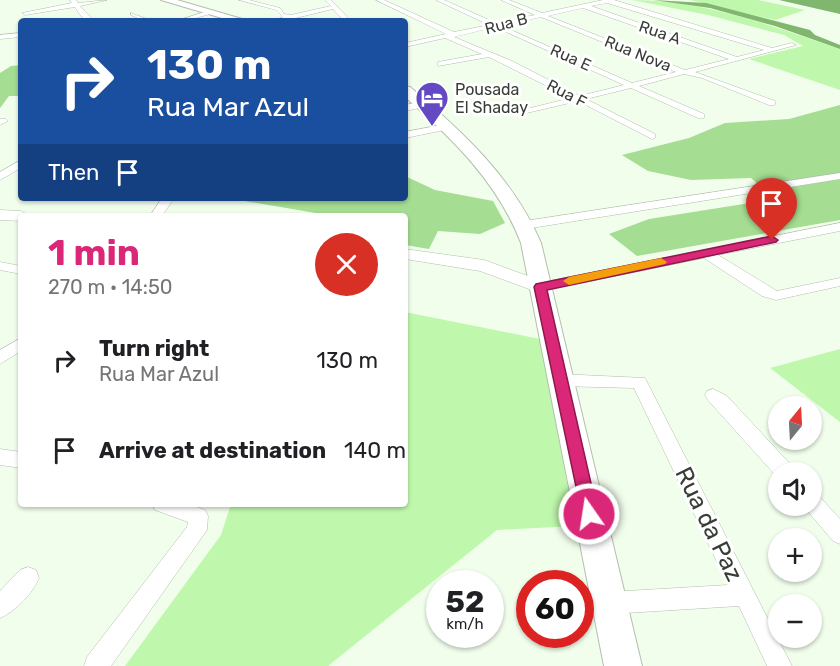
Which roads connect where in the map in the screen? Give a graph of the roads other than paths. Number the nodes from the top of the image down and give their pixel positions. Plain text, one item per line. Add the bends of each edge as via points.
1 (104, 0) edge
2 (166, 0) edge
3 (242, 0) edge
4 (328, 0) edge
5 (379, 0) edge
6 (439, 0) edge
7 (504, 0) edge
8 (568, 0) edge
9 (609, 0) edge
10 (75, 3) edge
11 (582, 6) junction
12 (335, 7) junction
13 (211, 12) junction
14 (134, 14) dead end
15 (539, 14) junction
16 (290, 17) junction
17 (31, 18) edge
18 (88, 18) edge
19 (143, 18) edge
20 (190, 18) edge
21 (233, 18) edge
22 (286, 18) edge
23 (346, 18) edge
24 (499, 26) junction
25 (18, 36) edge
26 (451, 36) junction
27 (0, 37) edge
28 (408, 44) edge
29 (792, 45) dead end
30 (772, 50) junction
31 (489, 55) junction
32 (738, 59) junction
33 (441, 64) dead end
34 (684, 72) junction
35 (634, 85) junction
36 (579, 98) junction
37 (410, 101) edge
38 (772, 102) dead end
39 (521, 114) dead end
40 (701, 116) dead end
41 (447, 127) junction
42 (408, 134) edge
43 (652, 136) dead end
44 (18, 165) edge
45 (840, 176) edge
46 (0, 177) edge
47 (0, 215) edge
48 (18, 216) edge
49 (525, 225) junction
50 (840, 227) edge
51 (705, 253) junction
52 (408, 254) edge
53 (534, 261) junction
54 (0, 266) edge
55 (484, 266) junction
56 (18, 269) edge
57 (840, 282) edge
58 (540, 287) junction
59 (18, 345) edge
60 (0, 358) edge
61 (559, 380) junction
62 (713, 395) dead end
63 (0, 457) edge
64 (18, 460) edge
65 (776, 462) edge
66 (171, 507) edge
67 (822, 513) edge
68 (840, 534) edge
69 (28, 578) dead end
70 (744, 594) junction
71 (609, 603) junction
72 (0, 607) edge
73 (96, 666) edge
74 (623, 666) edge
75 (780, 666) edge

1 - 10 street
2 - 13 main road
3 - 16 street via 281,10 282,15
4 - 12 street
5 - 26 street, Rua F
6 - 24 street, Rua E
7 - 15 street, Rua Nova
8 - 11 street, Rua A
9 - 11 street, Rua B
9 - 30 street, Rua B
10 - 17 street via 25,13
10 - 18 street
11 - 15 street, Rua B
11 - 32 street, Rua A
12 - 16 street
12 - 23 street
13 - 20 street
13 - 21 main road
14 - 19 street
15 - 24 street, Rua B
15 - 34 street, Rua Nova
16 - 22 street
24 - 26 street, Rua B
24 - 35 street, Rua E
25 - 27 street
26 - 28 street, Rua B
26 - 31 street, Rua F
29 - 30 street, Rua A
30 - 32 street, Rua A
31 - 33 street
31 - 36 street, Rua F
32 - 34 street, Rua A
34 - 35 street, Rua A
34 - 38 street, Rua Nova
35 - 36 street, Rua A
35 - 40 street, Rua E
36 - 39 street, Rua A
36 - 43 street, Rua F
37 - 41 main road
41 - 42 street
41 - 49 main road via 492,177
44 - 46 street
45 - 49 street
47 - 48 street
49 - 53 main road
50 - 51 street
51 - 57 street via 777,296
51 - 58 street
52 - 55 street
53 - 55 street
53 - 58 main road
54 - 56 street
55 - 58 street
58 - 61 main road
59 - 60 street
61 - 70 street, Rua da Paz via 639,382
61 - 71 main road
62 - 65 street
63 - 64 street
66 - 73 street via 198,516 197,530
67 - 68 street
69 - 72 street
70 - 71 street
70 - 75 street, Rua da Paz
71 - 74 main road

